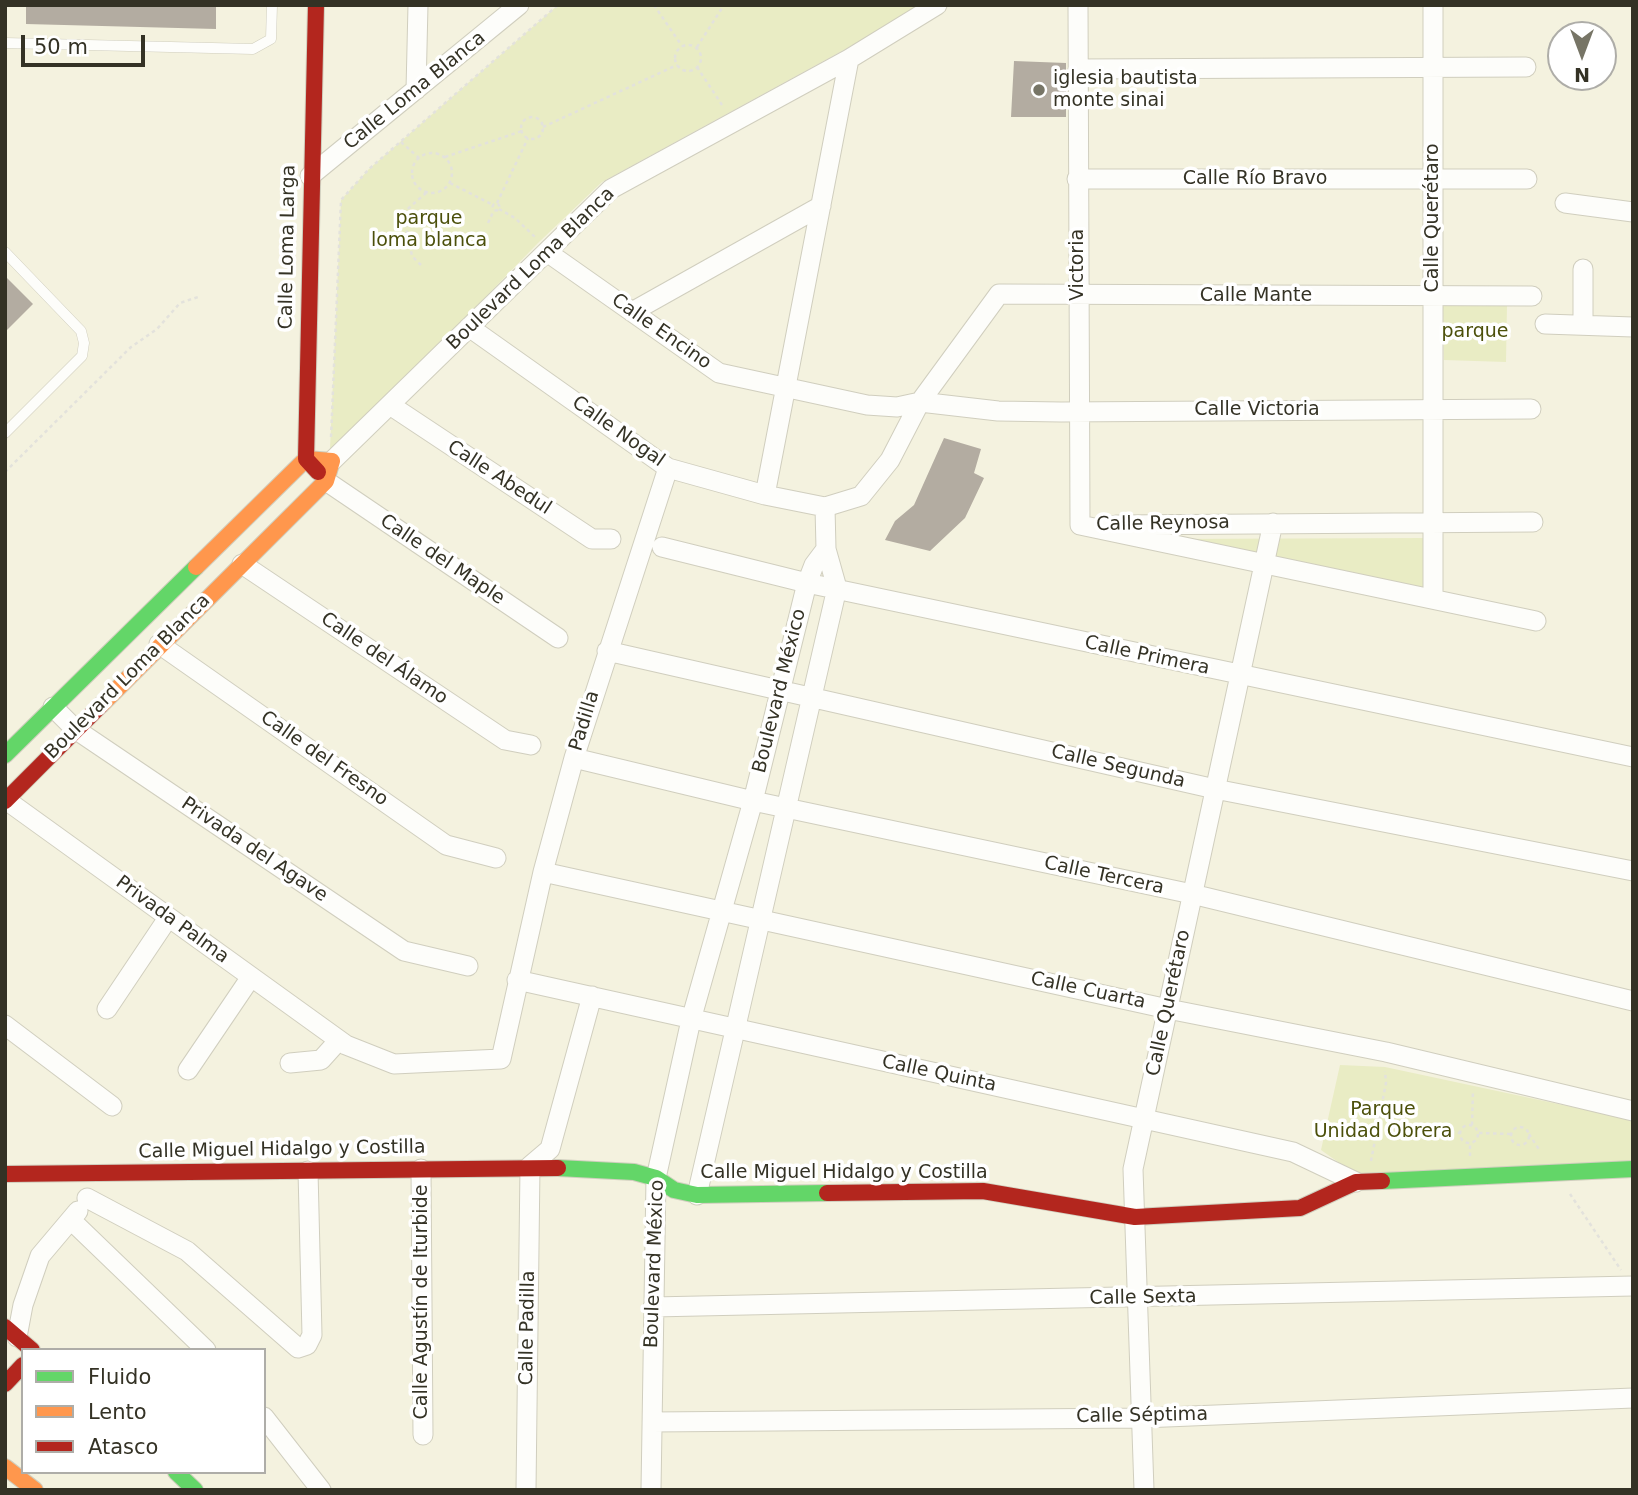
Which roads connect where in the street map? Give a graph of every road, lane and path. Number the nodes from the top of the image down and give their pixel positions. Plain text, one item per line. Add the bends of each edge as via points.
1 (272, 5) edge
2 (316, 5) edge
3 (418, 5) edge
4 (519, 5) edge
5 (558, 5) edge
6 (654, 5) edge
7 (724, 5) edge
8 (937, 5) edge
9 (1078, 5) edge
10 (1433, 5) edge
11 (5, 43) edge
12 (682, 46) junction
13 (697, 47) junction
14 (849, 59) junction
15 (677, 65) junction
16 (697, 67) junction
17 (1433, 67) junction
18 (1526, 67) dead end
19 (1078, 69) junction
20 (416, 90) junction
21 (728, 113) dead end
22 (543, 127) junction
23 (522, 131) junction
24 (528, 138) junction
25 (400, 141) junction
26 (445, 157) junction
27 (419, 159) junction
28 (310, 176) junction
29 (1077, 179) junction
30 (1433, 179) junction
31 (1527, 179) dead end
32 (450, 183) junction
33 (426, 193) junction
34 (1565, 203) dead end
35 (495, 204) junction
36 (821, 206) junction
37 (499, 209) junction
38 (494, 210) junction
39 (1633, 212) edge
40 (488, 223) dead end
41 (543, 247) junction
42 (5, 252) edge
43 (421, 265) dead end
44 (1583, 270) dead end
45 (1434, 295) junction
46 (201, 296) dead end
47 (1532, 296) dead end
48 (1078, 297) junction
49 (632, 312) junction
50 (1545, 324) dead end
51 (1583, 325) junction
52 (469, 327) junction
53 (1633, 327) edge
54 (786, 387) junction
55 (920, 402) junction
56 (390, 405) junction
57 (1434, 409) junction
58 (1531, 409) dead end
59 (1079, 411) junction
60 (5, 433) edge
61 (331, 455) junction
62 (306, 460) junction
63 (668, 468) junction
64 (5, 472) edge
65 (327, 481) junction
66 (765, 495) junction
67 (825, 507) junction
68 (1435, 522) junction
69 (1533, 522) dead end
70 (1273, 523) junction
71 (1080, 525) junction
72 (611, 539) dead end
73 (662, 547) dead end
74 (827, 549) junction
75 (242, 564) junction
76 (1263, 565) junction
77 (807, 583) junction
78 (837, 588) junction
79 (1433, 598) junction
80 (1536, 621) dead end
81 (558, 638) dead end
82 (159, 644) junction
83 (607, 650) junction
84 (1240, 676) junction
85 (780, 692) junction
86 (812, 696) junction
87 (53, 707) junction
88 (75, 730) junction
89 (531, 745) dead end
90 (5, 755) edge
91 (1633, 757) edge
92 (574, 758) junction
93 (1215, 789) junction
94 (5, 800) edge
95 (753, 801) junction
96 (786, 808) junction
97 (496, 858) dead end
98 (1633, 871) edge
99 (543, 872) junction
100 (1192, 894) junction
101 (723, 910) junction
102 (168, 918) junction
103 (761, 920) junction
104 (468, 966) dead end
105 (251, 977) junction
106 (517, 979) junction
107 (592, 996) junction
108 (1633, 1000) edge
109 (107, 1009) dead end
110 (1168, 1009) junction
111 (691, 1020) junction
112 (5, 1025) edge
113 (736, 1029) junction
114 (339, 1040) junction
115 (290, 1063) dead end
116 (188, 1070) dead end
117 (1397, 1073) dead end
118 (1485, 1092) dead end
119 (111, 1106) dead end
120 (1633, 1111) edge
121 (1144, 1119) junction
122 (1472, 1125) junction
123 (1416, 1129) dead end
124 (1460, 1133) junction
125 (1478, 1133) junction
126 (1511, 1134) junction
127 (1529, 1134) junction
128 (1544, 1156) dead end
129 (530, 1166) junction
130 (421, 1169) junction
131 (1633, 1169) edge
132 (308, 1171) junction
133 (5, 1174) edge
134 (94, 1175) junction
135 (1362, 1176) junction
136 (656, 1178) junction
137 (1566, 1189) dead end
138 (697, 1195) junction
139 (87, 1198) junction
140 (1135, 1217) junction
141 (67, 1224) junction
142 (1629, 1281) edge
143 (1138, 1298) junction
144 (653, 1307) junction
145 (18, 1338) edge
146 (204, 1348) edge
147 (21, 1367) edge
148 (5, 1384) edge
149 (1633, 1398) edge
150 (1142, 1418) junction
151 (266, 1420) edge
152 (652, 1422) junction
153 (423, 1435) dead end
154 (5, 1467) edge
155 (178, 1474) edge
156 (35, 1490) edge
157 (195, 1490) edge
158 (321, 1490) edge
159 (526, 1490) edge
160 (651, 1490) edge
161 (1144, 1490) edge

1 - 11 lane via 271,39 253,49
2 - 28 street, Calle Loma Larga
3 - 20 street
4 - 20 street, Calle Loma Blanca
5 - 25 path
6 - 12 path
7 - 13 path
8 - 14 street, Boulevard Loma Blanca
9 - 19 street, Victoria
10 - 17 street, Calle Querétaro
12 - 13 path
12 - 15 path via 676,52
13 - 16 path via 701,60
14 - 36 street
14 - 41 street, Boulevard Loma Blanca via 611,189
15 - 16 path via 689,71
15 - 22 path
16 - 21 path
17 - 18 street
17 - 19 street
17 - 30 street, Calle Querétaro
19 - 29 street, Victoria
20 - 28 street, Calle Loma Blanca
22 - 23 path via 530,118 522,124
22 - 24 path via 539,137
23 - 24 path
23 - 26 path
24 - 35 path
25 - 27 path
25 - 61 path via 341,200
26 - 27 path via 435,153
26 - 32 path via 453,170
27 - 33 path via 412,179
28 - 62 street, Calle Loma Larga
29 - 30 street, Calle Río Bravo
29 - 48 street, Victoria
30 - 31 street, Calle Río Bravo
30 - 45 street, Calle Querétaro
32 - 33 path via 440,192
32 - 35 path
33 - 43 path via 402,213 412,256
34 - 39 street
35 - 37 path
35 - 38 path
36 - 49 street
36 - 54 street
37 - 38 path
37 - 41 path via 515,218
38 - 40 path
41 - 49 street, Calle Encino
41 - 52 street, Boulevard Loma Blanca
42 - 60 lane via 81,331 84,343 82,356
44 - 51 street
45 - 47 street, Calle Mante
45 - 48 street, Calle Mante
45 - 57 street, Calle Querétaro
46 - 64 path via 180,303 157,329 131,347
48 - 55 street, Calle Mante via 999,295
48 - 59 street, Victoria
49 - 54 street, Calle Encino via 719,373
50 - 51 street
51 - 53 street
52 - 56 street, Boulevard Loma Blanca
52 - 63 street, Calle Nogal
54 - 55 street, Calle Encino via 867,405 897,407
54 - 66 street
55 - 59 street, Calle Victoria via 998,411
55 - 67 street via 890,460 861,496
56 - 61 street, Boulevard Loma Blanca
56 - 72 street, Calle Abedul via 592,539
57 - 58 street, Calle Victoria
57 - 59 street, Calle Victoria
57 - 68 street, Calle Querétaro
59 - 71 street, Victoria
61 - 62 street
61 - 65 street
62 - 65 street
62 - 87 street, Boulevard Loma Blanca
63 - 66 street, Calle Nogal
63 - 83 street, Padilla
65 - 75 street, Boulevard Loma Blanca
65 - 81 street, Calle del Maple
66 - 67 street, Calle Nogal
67 - 74 street
68 - 69 street, Calle Reynosa
68 - 70 street, Calle Reynosa
68 - 79 street, Calle Querétaro
70 - 71 street, Calle Reynosa
70 - 76 street, Calle Querétaro
71 - 76 street, Calle Reynosa
73 - 77 street, Calle Primera
74 - 77 street, Boulevard México
74 - 78 street, Boulevard México
75 - 82 street, Boulevard Loma Blanca
75 - 89 street, Calle del Álamo via 505,740
76 - 79 street, Calle Reynosa
76 - 84 street, Calle Querétaro
77 - 78 street, Calle Primera
77 - 85 street, Boulevard México
78 - 84 street, Calle Primera
78 - 86 street, Boulevard México
79 - 80 street, Calle Reynosa
82 - 88 street, Boulevard Loma Blanca
82 - 97 street, Calle del Fresno via 446,845
83 - 85 street, Calle Segunda
83 - 92 street, Padilla
84 - 91 street, Calle Primera
84 - 93 street, Calle Querétaro
85 - 86 street, Calle Segunda
85 - 95 street, Boulevard México
86 - 93 street, Calle Segunda
86 - 96 street, Boulevard México
87 - 88 street, Privada del Agave
87 - 90 street, Boulevard Loma Blanca
88 - 94 street, Boulevard Loma Blanca
88 - 104 street, Privada del Agave via 404,951
92 - 95 street, Calle Tercera
92 - 99 street, Padilla
93 - 98 street, Calle Segunda
93 - 100 street, Calle Querétaro
94 - 102 street, Privada Palma
95 - 96 street, Calle Tercera
95 - 101 street, Boulevard México
96 - 100 street, Calle Tercera
96 - 103 street, Boulevard México
99 - 101 street, Calle Cuarta
99 - 106 street, Padilla
100 - 108 street, Calle Tercera
100 - 110 street, Calle Querétaro
101 - 103 street, Calle Cuarta
101 - 111 street, Boulevard México
102 - 105 street, Privada Palma
102 - 109 street
103 - 110 street, Calle Cuarta
103 - 113 street, Boulevard México
105 - 114 street, Privada Palma
105 - 116 street
106 - 107 street, Calle Quinta
106 - 114 street, Privada Palma via 501,1059 394,1064
107 - 111 street, Calle Quinta
107 - 129 street via 550,1149
110 - 120 street, Calle Cuarta via 1386,1052
110 - 121 street, Calle Querétaro
111 - 113 street, Calle Quinta
111 - 136 street, Boulevard México
112 - 119 street
113 - 121 street, Calle Quinta
113 - 138 street, Boulevard México
114 - 115 street via 321,1060
117 - 135 path via 1385,1070 1386,1083
118 - 122 path via 1473,1089
121 - 135 street, Calle Quinta via 1293,1153
121 - 140 street, Calle Querétaro via 1133,1169
122 - 124 path
122 - 125 path
123 - 124 path
124 - 125 path via 1468,1142
125 - 126 path
126 - 127 path via 1519,1127
126 - 127 path via 1512,1142 1521,1145 1527,1143
127 - 128 path
129 - 130 street, Calle Miguel Hidalgo y Costilla
129 - 136 street, Calle Miguel Hidalgo y Costilla via 634,1172
129 - 159 street, Calle Padilla
130 - 132 street, Calle Miguel Hidalgo y Costilla
130 - 153 street, Calle Agustín de Iturbide
131 - 135 street, Calle Miguel Hidalgo y Costilla
132 - 134 street, Calle Miguel Hidalgo y Costilla
132 - 139 street via 312,1335 307,1345 298,1348 187,1251
133 - 134 street, Calle Miguel Hidalgo y Costilla
134 - 139 street
135 - 140 street, Calle Miguel Hidalgo y Costilla via 1300,1208
136 - 138 street, Calle Miguel Hidalgo y Costilla via 674,1190
136 - 144 street, Boulevard México
137 - 142 path
138 - 140 street, Calle Miguel Hidalgo y Costilla via 983,1191
139 - 141 street
140 - 143 street, Calle Querétaro
141 - 145 street via 40,1256 23,1305
141 - 146 street
142 - 143 street, Calle Sexta
143 - 144 street, Calle Sexta
143 - 150 street, Calle Querétaro
144 - 152 street, Boulevard México
147 - 148 street
149 - 150 street, Calle Séptima
150 - 152 street, Calle Séptima
150 - 161 street, Calle Querétaro
151 - 158 street
152 - 160 street, Boulevard México
154 - 156 street
155 - 157 street

